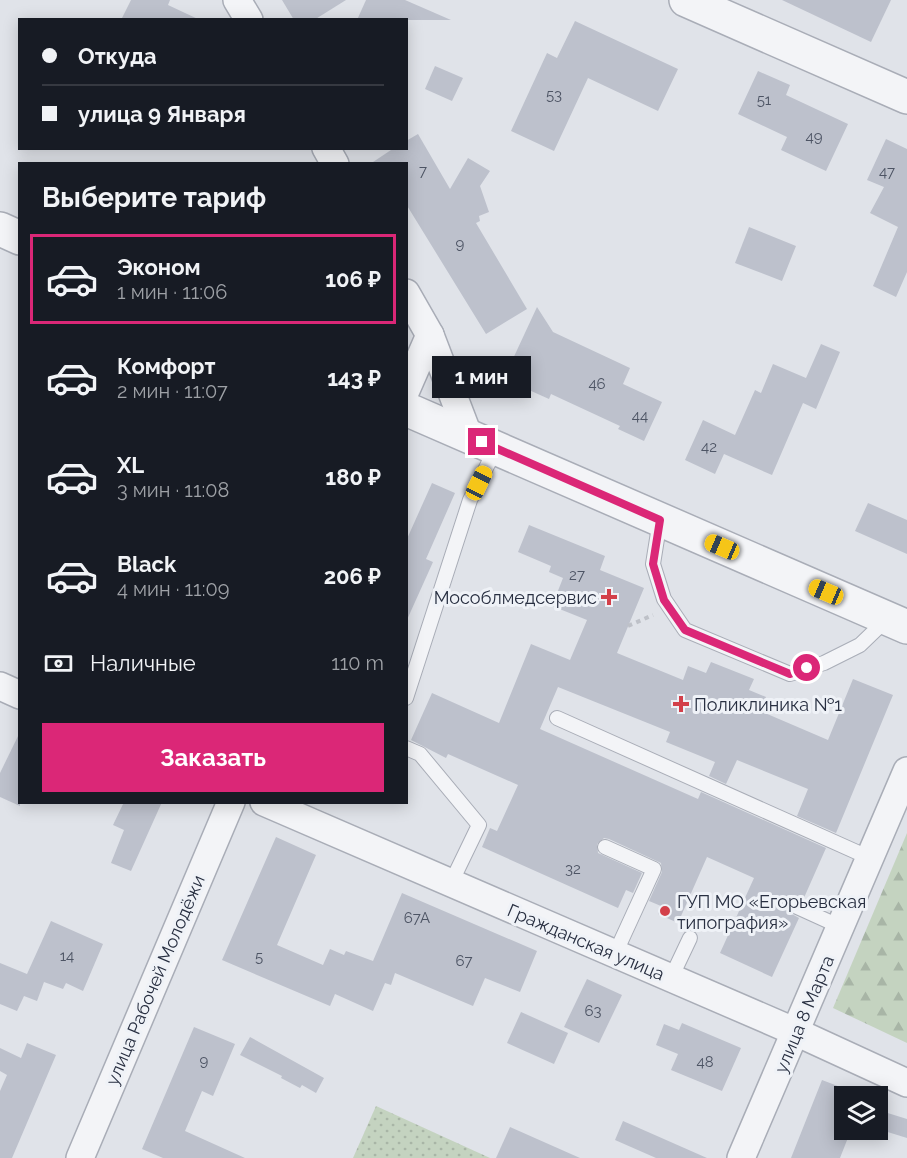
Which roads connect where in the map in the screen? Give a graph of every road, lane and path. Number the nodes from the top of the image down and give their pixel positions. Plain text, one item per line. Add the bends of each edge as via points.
1 (237, 0) edge
2 (702, 3) edge
3 (248, 18) edge
4 (907, 98) edge
5 (0, 229) edge
6 (18, 237) edge
7 (408, 296) edge
8 (430, 335) junction
9 (408, 385) edge
10 (408, 410) edge
11 (482, 442) junction
12 (660, 520) junction
13 (670, 608) junction
14 (897, 623) edge
15 (628, 626) dead end
16 (0, 686) edge
17 (408, 692) edge
18 (18, 693) edge
19 (557, 718) dead end
20 (408, 749) edge
21 (907, 771) edge
22 (230, 804) edge
23 (269, 804) edge
24 (604, 847) dead end
25 (870, 858) junction
26 (451, 883) junction
27 (797, 907) dead end
28 (841, 927) junction
29 (690, 938) dead end
30 (615, 954) junction
31 (671, 978) junction
32 (796, 1032) junction
33 (907, 1083) edge
34 (80, 1158) edge
35 (741, 1158) edge

1 - 3 street
2 - 4 street
5 - 6 street
7 - 8 street
8 - 9 street
8 - 11 street
10 - 11 street
11 - 12 street
11 - 17 lane via 470,500
12 - 13 lane via 653,564
12 - 14 street
13 - 14 lane via 685,630 790,674 824,663
13 - 15 path
16 - 18 street
19 - 25 lane
20 - 26 lane via 420,754 479,825
21 - 25 street, улица 8 Марта
22 - 34 street, улица Рабочей Молодёжи
23 - 26 street, Гражданская улица
24 - 30 lane via 654,869
25 - 28 street, улица 8 Марта
26 - 30 street, Гражданская улица
27 - 28 lane
28 - 32 street, улица 8 Марта
29 - 31 lane
30 - 31 street, Гражданская улица
31 - 32 street, Гражданская улица
32 - 33 street, Гражданская улица
32 - 35 street, улица 8 Марта

